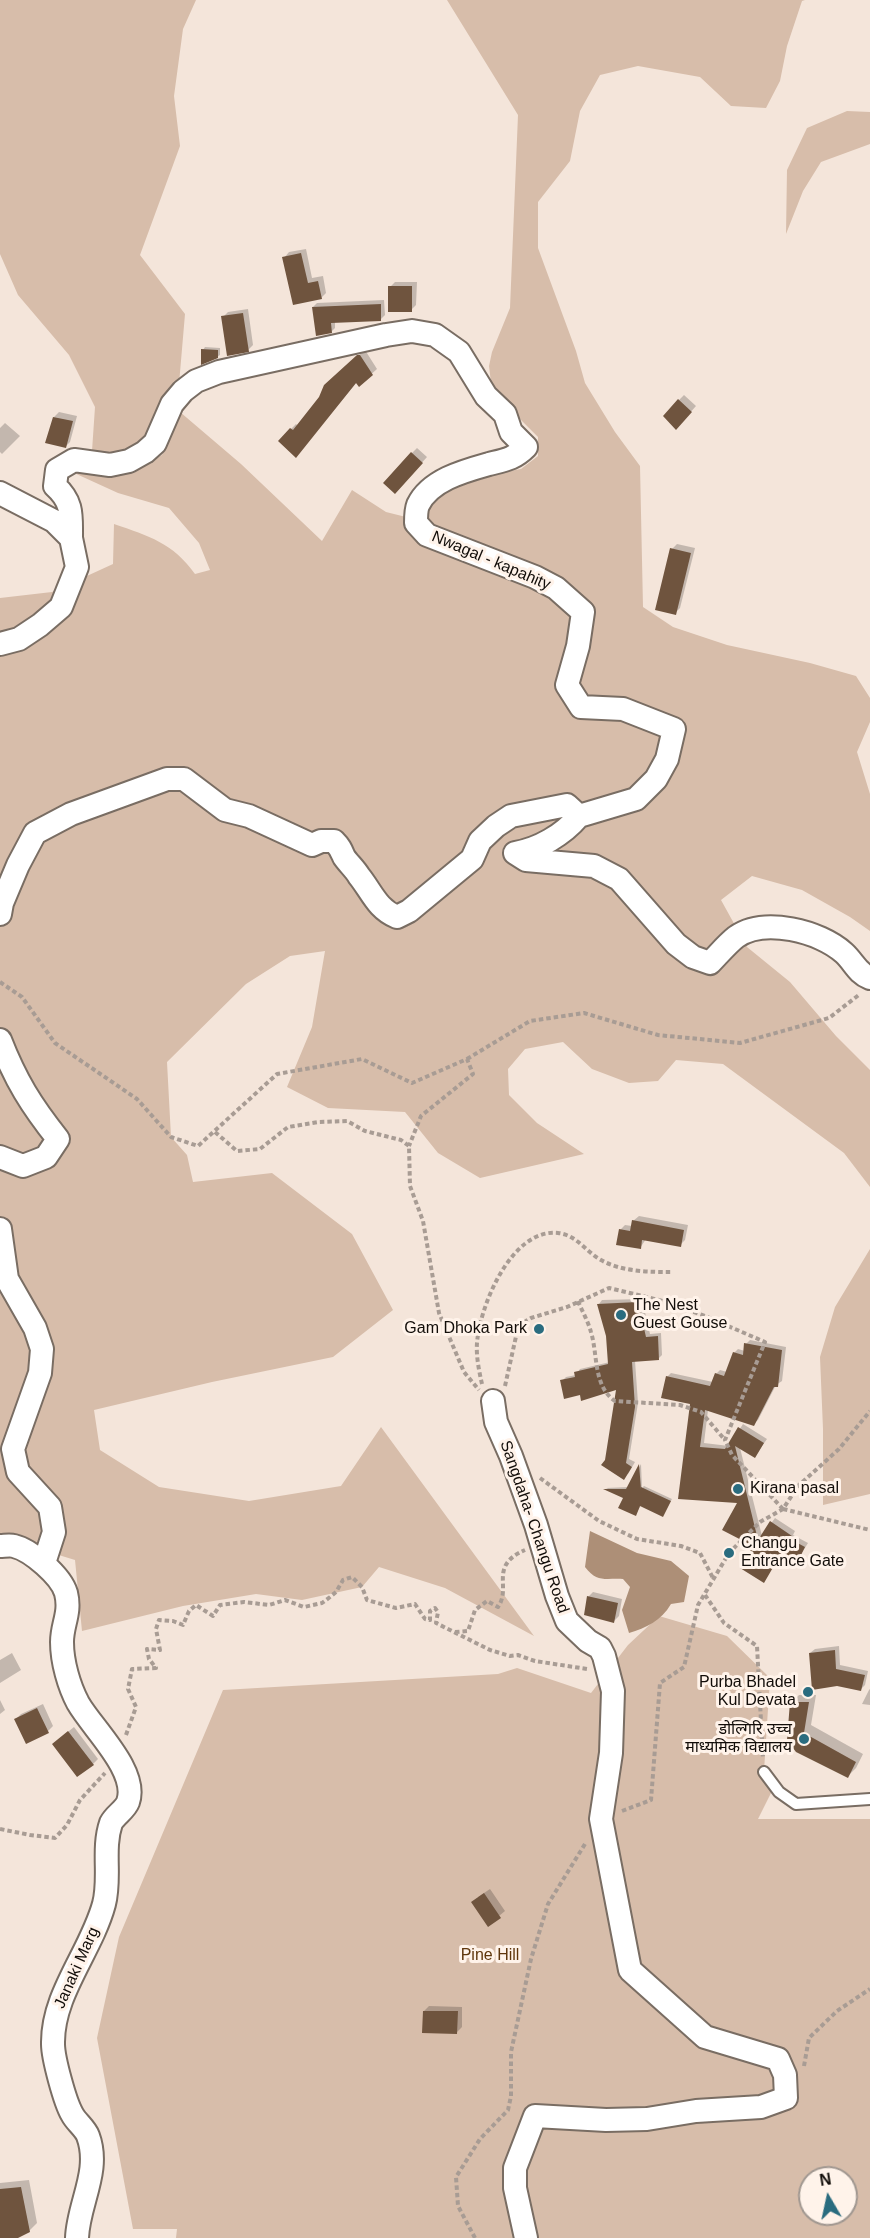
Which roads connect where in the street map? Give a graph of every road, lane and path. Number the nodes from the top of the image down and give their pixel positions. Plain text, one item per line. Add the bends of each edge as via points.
1 (0, 493) edge
2 (71, 538) junction
3 (0, 644) edge
4 (579, 816) junction
5 (0, 914) edge
6 (0, 982) edge
7 (866, 985) edge
8 (0, 1040) edge
9 (467, 1059) junction
10 (215, 1132) junction
11 (409, 1146) junction
12 (0, 1157) edge
13 (0, 1229) edge
14 (673, 1272) dead end
15 (578, 1301) junction
16 (488, 1397) junction
17 (870, 1411) edge
18 (725, 1440) junction
19 (537, 1475) dead end
20 (783, 1509) junction
21 (536, 1525) junction
22 (870, 1530) edge
23 (0, 1545) edge
24 (44, 1563) junction
25 (714, 1579) junction
26 (704, 1594) junction
27 (455, 1632) junction
28 (604, 1656) junction
29 (116, 1755) junction
30 (764, 1772) joint
31 (870, 1799) edge
32 (601, 1819) junction
33 (0, 1829) edge
34 (870, 1989) edge
35 (804, 2071) dead end
36 (77, 2238) edge
37 (475, 2238) edge
38 (526, 2238) edge

1 - 2 street via 54,521
2 - 3 street via 77,567 61,607 19,639
2 - 4 street, Nwagal - kapahity via 66,496 55,486 57,470 74,460 110,465 145,452 155,443 172,404 196,381 229,369 386,335 412,331 435,336 459,352 486,396 505,414 511,432 526,447 517,457 478,467 427,490 417,507 416,523 426,535 556,588 583,612 567,685 581,707 623,709 674,729 667,759 656,779 636,799
4 - 5 street via 567,805 511,816 480,841 472,859 397,917 385,912 372,898 334,841 312,845 249,816 225,810 184,779 167,778 71,814 35,833 14,874
4 - 7 street via 559,834 530,850 515,853 526,860 594,866 619,879 676,944 693,957 710,963 737,936 775,926 811,934 843,952
6 - 10 path via 22,997 55,1043 137,1099 171,1137 198,1146
7 - 9 path via 829,1018 740,1044 658,1035 584,1013 530,1021
8 - 12 street via 29,1102 58,1139 46,1157 22,1166
9 - 10 path via 412,1083 362,1059 277,1074
9 - 11 path via 473,1074 421,1116
10 - 11 path via 237,1150 260,1149 288,1127 347,1121
11 - 16 path via 410,1186 423,1221 439,1313 464,1372
13 - 24 street via 7,1280 35,1328 42,1349 40,1373 13,1449 18,1472 50,1507 54,1532
14 - 16 path via 612,1265 560,1233 525,1244 512,1255 485,1306 477,1342 478,1367
15 - 16 path via 521,1324 505,1386
15 - 18 path via 591,1331 600,1382 607,1395 615,1401 680,1405 702,1412
15 - 18 path via 609,1288 663,1301 765,1342
16 - 21 street, Sangdaha- Changu Road
17 - 20 path via 839,1449 798,1486
18 - 20 path via 732,1455
19 - 25 path via 599,1521 637,1539 700,1553
20 - 22 path
20 - 25 path via 760,1522 729,1553
21 - 27 path via 535,1546 514,1554 501,1572 502,1600 498,1606 487,1601 475,1610 468,1631
21 - 28 street, Sangdaha- Changu Road via 567,1622 600,1648
23 - 24 street via 14,1546
24 - 29 street, Janaki Marg via 66,1591 68,1613 62,1641 67,1674 78,1703
25 - 26 path
26 - 30 path via 723,1623 757,1646
26 - 32 path via 684,1667 660,1683 651,1800
27 - 28 path via 490,1650 569,1667 594,1669 603,1663
27 - 29 path via 436,1623 435,1608 430,1611 430,1620 415,1604 396,1608 367,1600 352,1577 343,1580 336,1592 321,1603 304,1607 285,1600 269,1605 244,1602 220,1605 213,1616 196,1605 183,1625 159,1620 156,1629 160,1650 147,1649 156,1668 132,1670 128,1689 136,1707
28 - 32 street via 614,1691
29 - 33 path via 55,1838
29 - 36 street, Janaki Marg via 128,1781 128,1802 112,1823 104,1902 93,1937 56,2016 53,2046 72,2114 88,2136 93,2167
30 - 31 lane via 778,1792 796,1804
32 - 37 path via 548,1905 531,1959 511,2052 508,2110 480,2139 456,2177 458,2206
32 - 38 street via 630,1970 705,2037 778,2059 785,2075 786,2098 761,2107 647,2119 535,2116 515,2168 515,2188
34 - 35 path via 837,2011 809,2038

